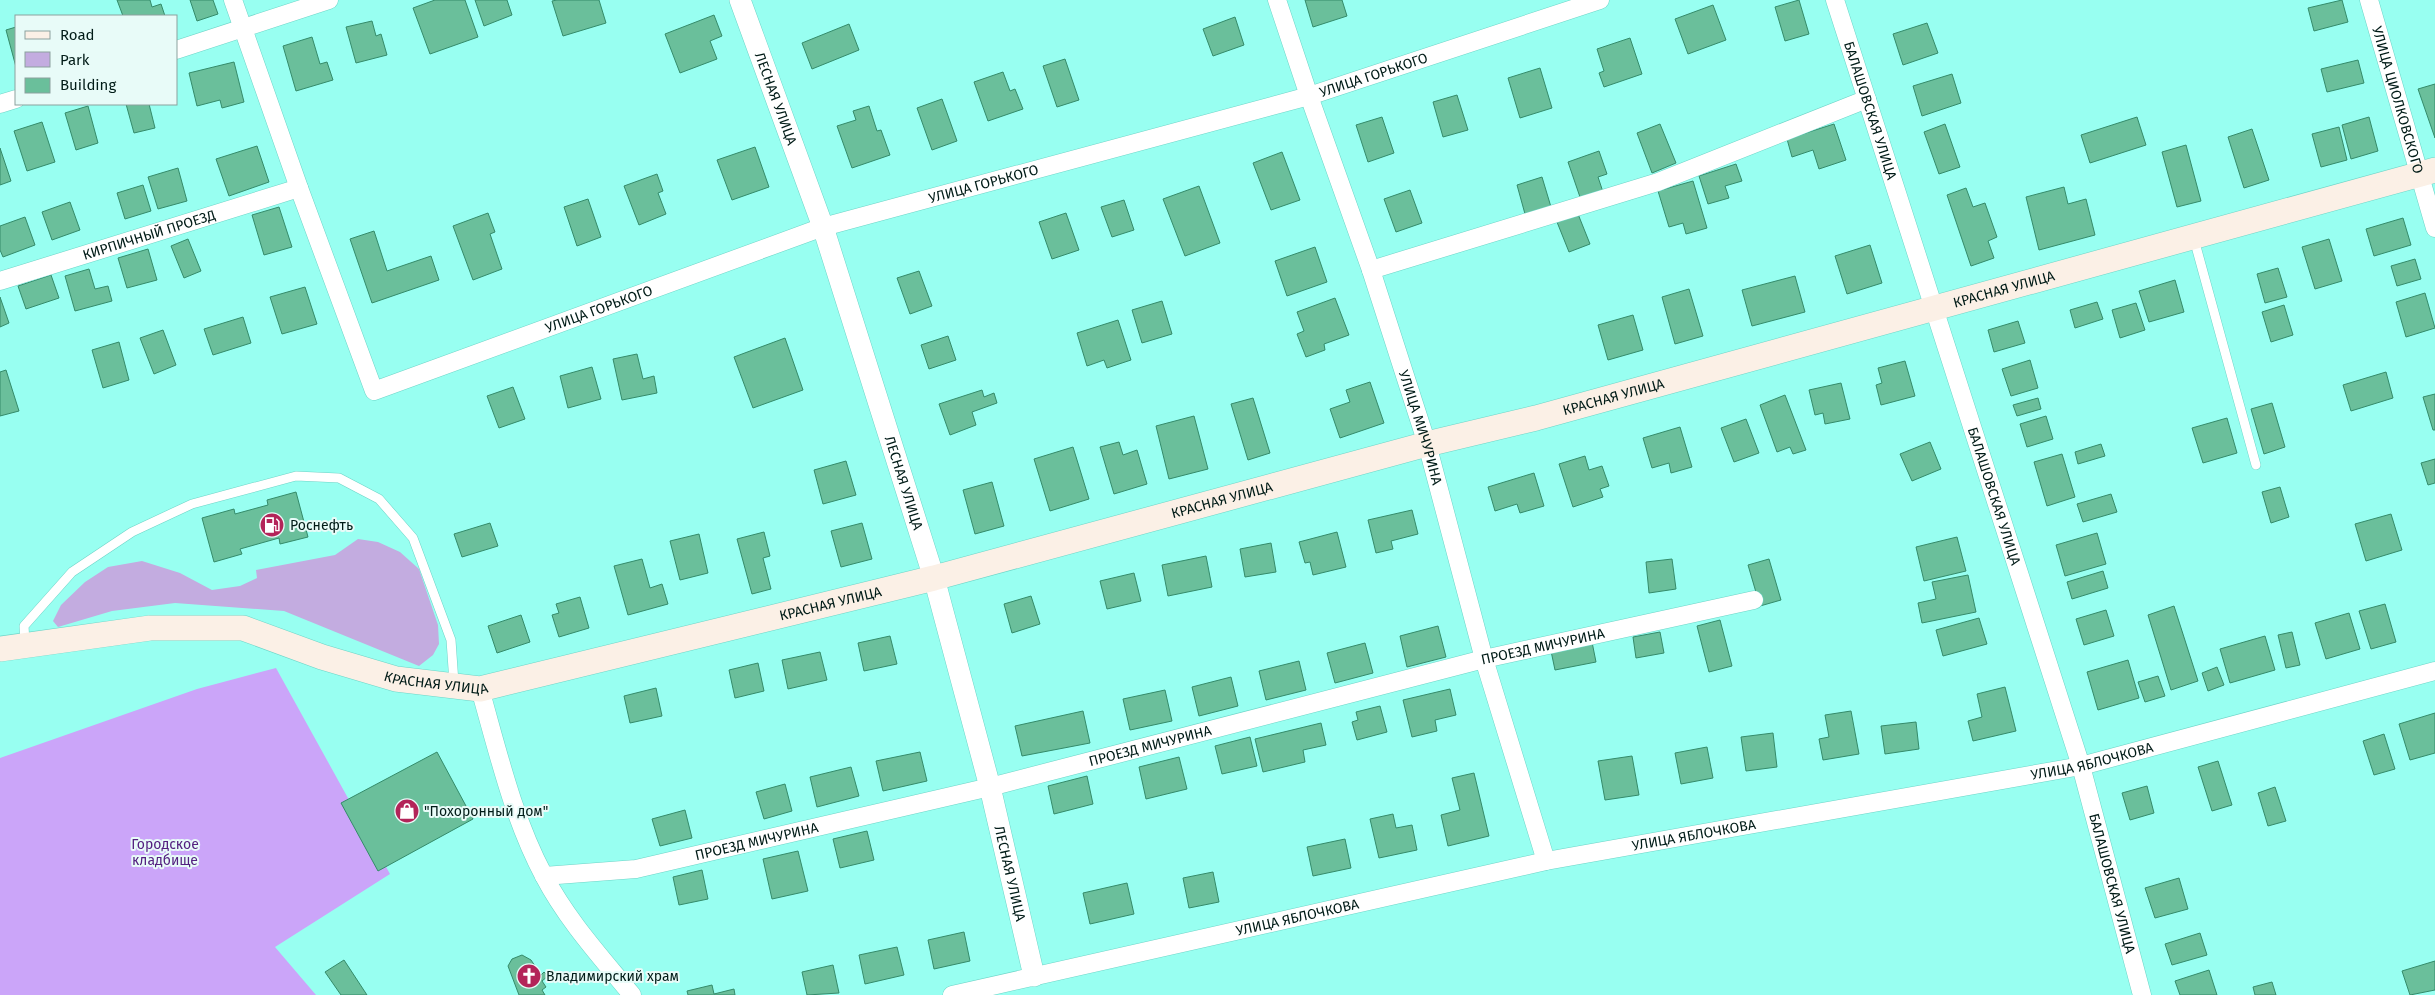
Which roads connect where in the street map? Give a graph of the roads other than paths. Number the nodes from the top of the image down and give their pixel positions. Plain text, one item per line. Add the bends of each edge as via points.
1 (233, 0) edge
2 (329, 0) edge
3 (740, 0) edge
4 (1277, 0) edge
5 (1600, 0) edge
6 (1835, 0) edge
7 (2369, 0) edge
8 (244, 30) junction
9 (178, 49) edge
10 (1309, 96) junction
11 (15, 99) edge
12 (1867, 100) junction
13 (0, 104) edge
14 (2427, 172) edge
15 (299, 188) junction
16 (823, 227) junction
17 (2435, 228) edge
18 (2193, 236) junction
19 (1371, 270) junction
20 (0, 281) edge
21 (1934, 309) junction
22 (1427, 444) junction
23 (2256, 465) dead end
24 (934, 578) junction
25 (1754, 600) dead end
26 (25, 647) junction
27 (0, 650) edge
28 (1484, 659) junction
29 (2435, 671) edge
30 (454, 686) junction
31 (480, 689) junction
32 (2081, 766) junction
33 (990, 787) junction
34 (1546, 861) junction
35 (544, 876) junction
36 (1034, 976) junction
37 (632, 995) edge
38 (952, 995) edge
39 (2142, 995) edge

1 - 8 street
2 - 8 street
3 - 16 street, ЛЕСНАЯ УЛИЦА
4 - 10 street, УЛИЦА МИЧУРИНА
5 - 10 street, УЛИЦА ГОРЬКОГО
6 - 12 street, БАЛАШОВСКАЯ УЛИЦА
7 - 14 street, УЛИЦА ЦИОЛКОВСКОГО
8 - 9 street
8 - 15 street
10 - 16 street, УЛИЦА ГОРЬКОГО
10 - 19 street, УЛИЦА МИЧУРИНА
11 - 13 street
12 - 19 street via 1658,182
12 - 21 street, БАЛАШОВСКАЯ УЛИЦА
14 - 17 street, УЛИЦА ЦИОЛКОВСКОГО
14 - 18 main road, КРАСНАЯ УЛИЦА
15 - 16 street, УЛИЦА ГОРЬКОГО via 374,391
15 - 20 street, КИРПИЧНЫЙ ПРОЕЗД
16 - 24 street, ЛЕСНАЯ УЛИЦА
18 - 21 main road, КРАСНАЯ УЛИЦА
18 - 23 lane
19 - 22 street, УЛИЦА МИЧУРИНА
21 - 22 main road, КРАСНАЯ УЛИЦА via 1546,416
21 - 32 street, БАЛАШОВСКАЯ УЛИЦА
22 - 24 main road, КРАСНАЯ УЛИЦА
22 - 28 street, УЛИЦА МИЧУРИНА
24 - 31 main road, КРАСНАЯ УЛИЦА
24 - 33 street, ЛЕСНАЯ УЛИЦА
25 - 28 street, ПРОЕЗД МИЧУРИНА
26 - 27 main road, КРАСНАЯ УЛИЦА
26 - 30 main road, КРАСНАЯ УЛИЦА via 150,628 243,628 322,657 396,679
26 - 30 lane via 24,626 72,572 132,532 192,504 296,476 339,478 379,499 413,538 451,640
28 - 33 street, ПРОЕЗД МИЧУРИНА
28 - 34 street, УЛИЦА МИЧУРИНА
29 - 32 street, УЛИЦА ЯБЛОЧКОВА
30 - 31 main road, КРАСНАЯ УЛИЦА
31 - 35 street via 509,791
32 - 34 street, УЛИЦА ЯБЛОЧКОВА
32 - 39 street, БАЛАШОВСКАЯ УЛИЦА
33 - 35 street, ПРОЕЗД МИЧУРИНА via 636,869
33 - 36 street, ЛЕСНАЯ УЛИЦА
34 - 36 street, УЛИЦА ЯБЛОЧКОВА
35 - 37 street via 572,922
36 - 38 street, УЛИЦА ЯБЛОЧКОВА

